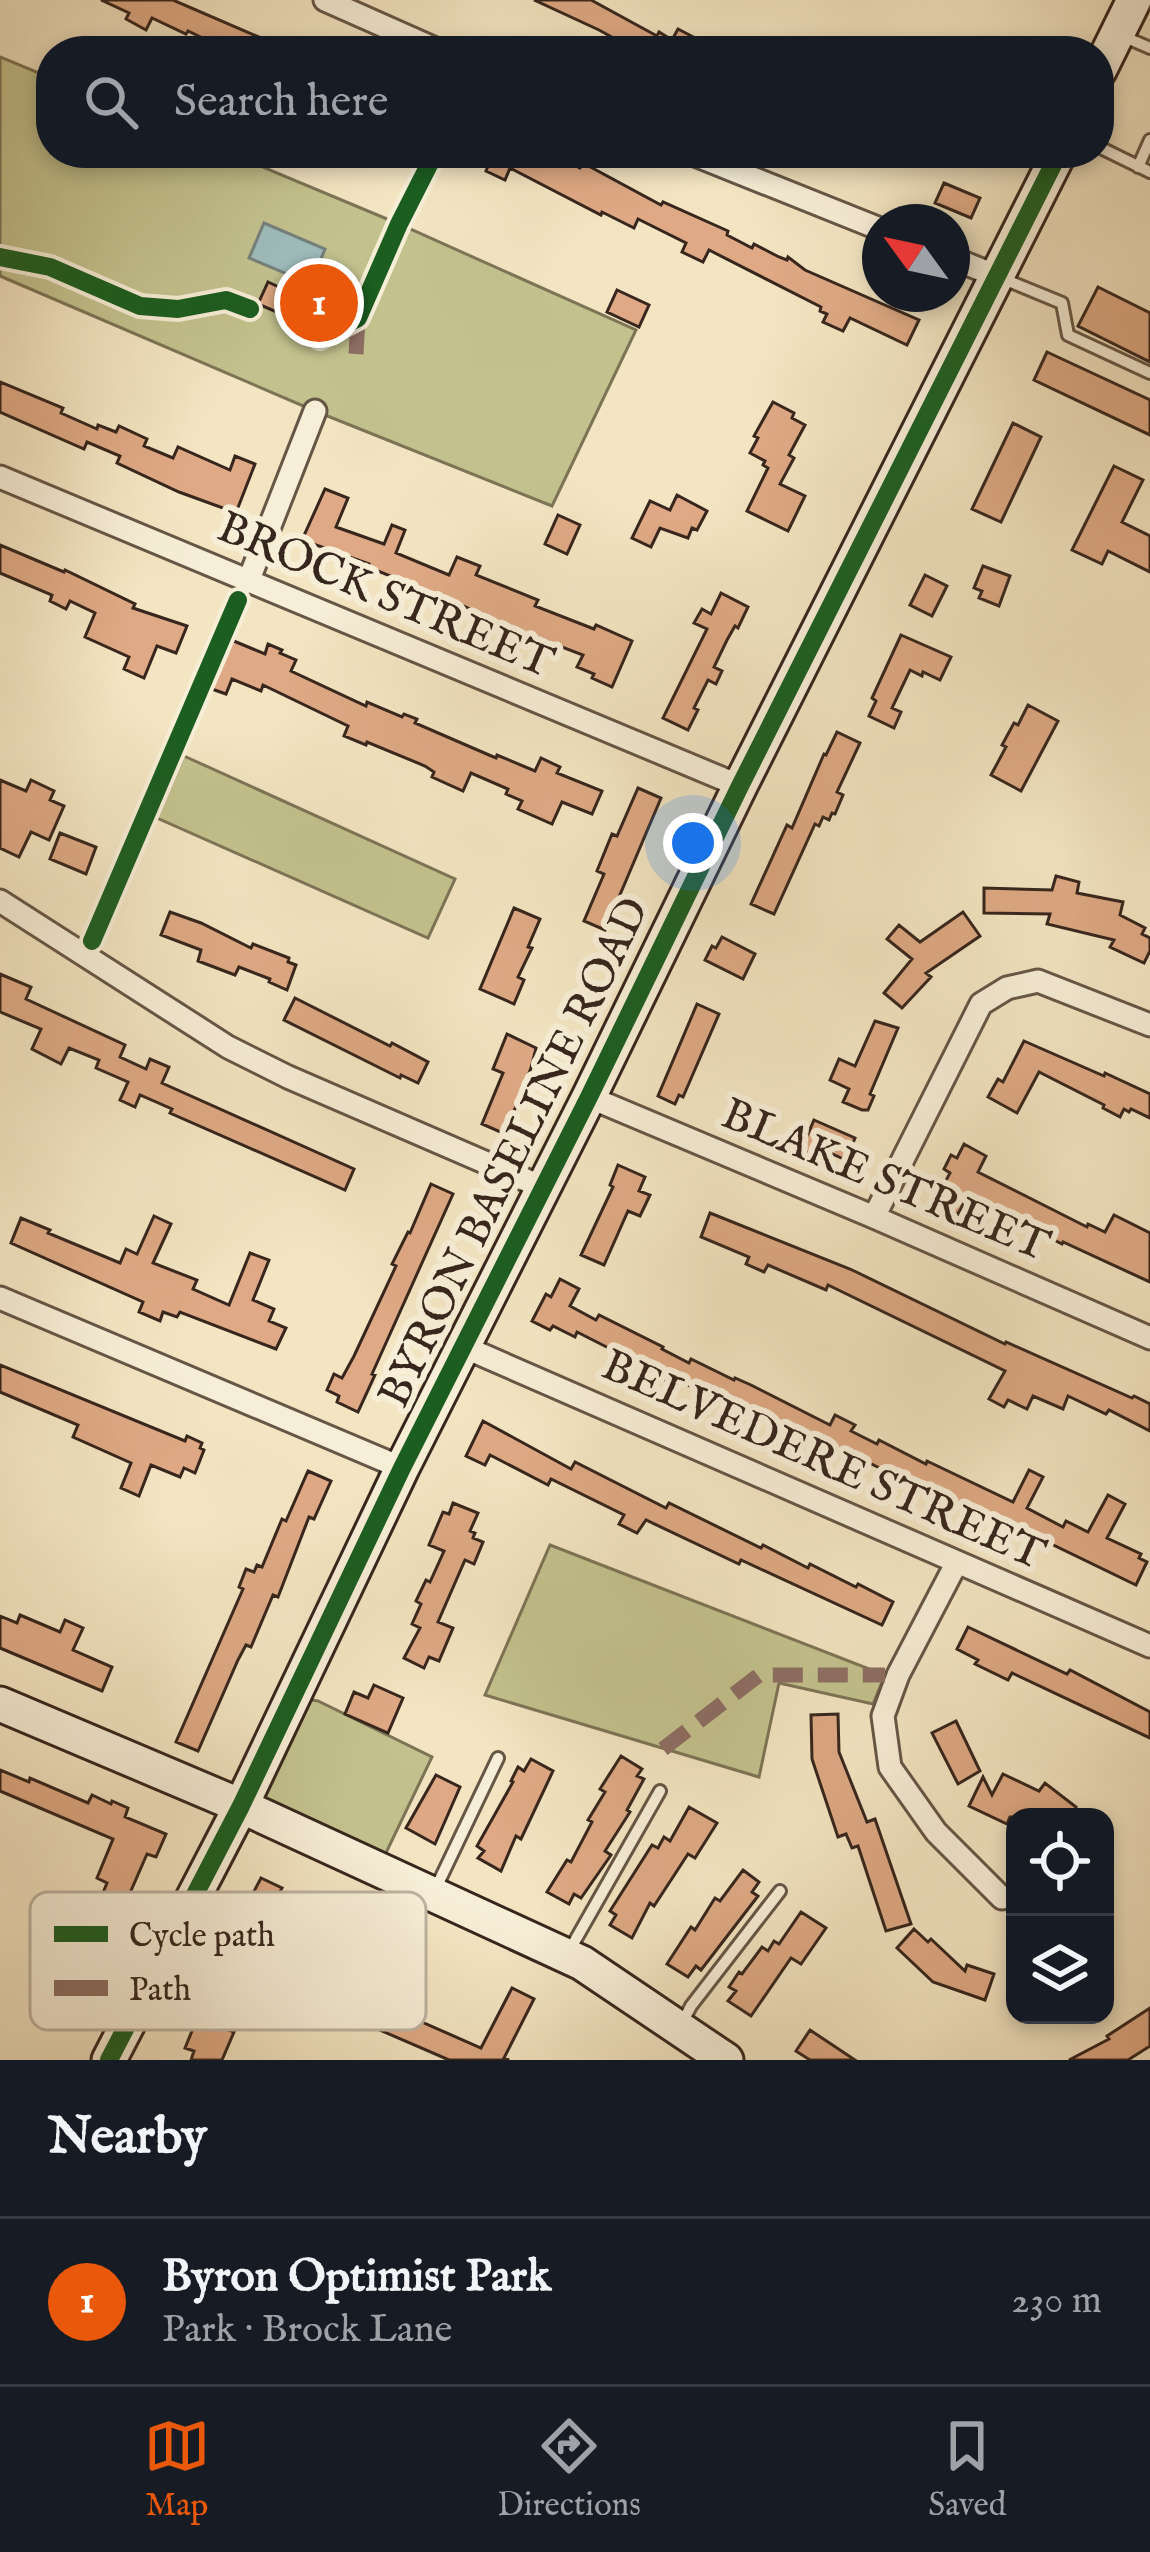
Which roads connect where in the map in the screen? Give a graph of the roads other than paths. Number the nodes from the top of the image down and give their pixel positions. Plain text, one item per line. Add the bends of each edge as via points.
1 (326, 0) edge
2 (1134, 0) edge
3 (1118, 33) junction
4 (406, 36) edge
5 (1114, 41) edge
6 (1150, 48) edge
7 (1150, 140) edge
8 (1114, 154) edge
9 (728, 168) edge
10 (1052, 168) edge
11 (1144, 169) edge
12 (862, 222) edge
13 (970, 265) edge
14 (999, 277) junction
15 (1150, 374) edge
16 (315, 411) dead end
17 (0, 478) edge
18 (248, 582) junction
19 (740, 786) junction
20 (0, 901) edge
21 (1150, 1025) edge
22 (589, 1097) junction
23 (542, 1186) junction
24 (874, 1217) junction
25 (0, 1298) edge
26 (1150, 1339) edge
27 (464, 1347) junction
28 (402, 1468) junction
29 (957, 1562) junction
30 (1149, 1644) edge
31 (0, 1704) edge
32 (498, 1758) dead end
33 (660, 1791) dead end
34 (241, 1806) junction
35 (780, 1891) dead end
36 (197, 1892) edge
37 (428, 1892) junction
38 (426, 1896) edge
39 (1002, 1898) dead end
40 (566, 1956) junction
41 (679, 2028) junction
42 (125, 2030) edge
43 (110, 2060) edge
44 (727, 2060) edge

1 - 4 street
2 - 3 main road
3 - 5 main road
3 - 6 lane
7 - 11 lane
8 - 11 lane
9 - 12 street
10 - 14 main road, BYRON BASELINE ROAD
13 - 14 street
14 - 15 lane via 1063,303 1068,335
14 - 19 main road, BYRON BASELINE ROAD
16 - 18 street
17 - 18 street, BROCK STREET
18 - 19 street, BROCK STREET
19 - 22 main road, BYRON BASELINE ROAD
20 - 23 street via 228,1047
21 - 24 street via 1038,981 981,1004
22 - 23 main road, BYRON BASELINE ROAD
22 - 24 street, BLAKE STREET
23 - 27 main road, BYRON BASELINE ROAD
24 - 26 street, BLAKE STREET
25 - 28 street
27 - 28 main road, BYRON BASELINE ROAD
27 - 29 street, BELVEDERE STREET
28 - 34 main road, BYRON BASELINE ROAD
29 - 30 street, BELVEDERE STREET
29 - 39 street via 883,1716 890,1767 936,1832
31 - 34 main road
32 - 37 lane
33 - 40 lane
34 - 36 main road, BYRON BASELINE ROAD
34 - 37 main road
35 - 41 lane
37 - 38 lane
37 - 40 main road
40 - 41 main road
41 - 44 main road
42 - 43 main road, BYRON BASELINE ROAD

